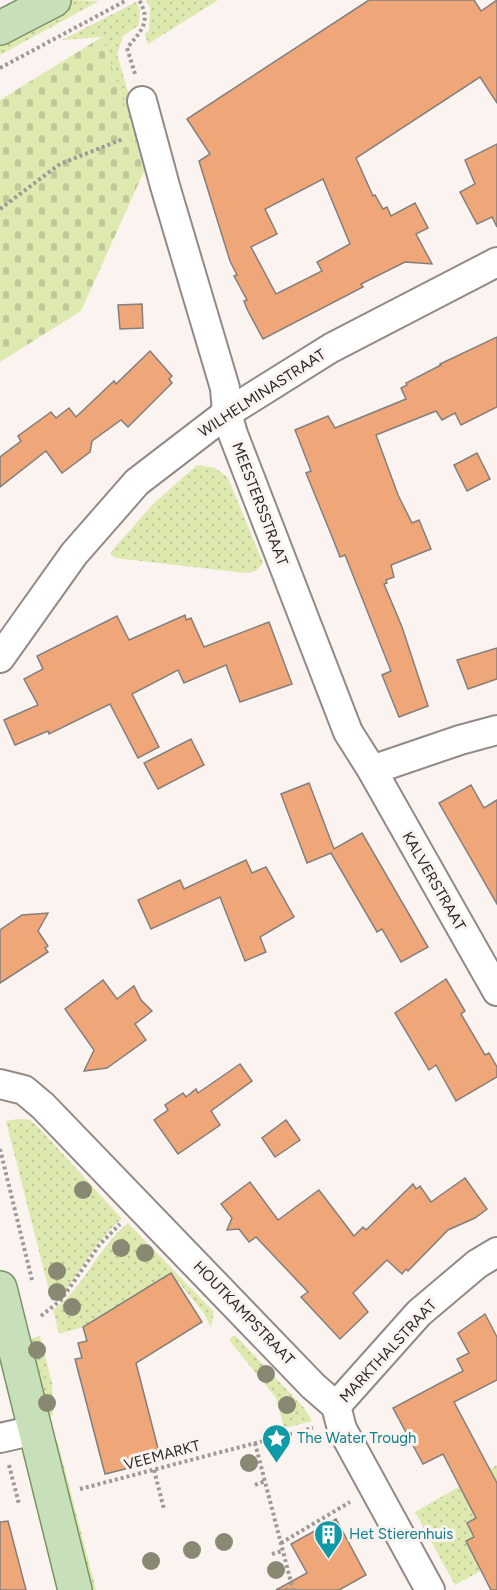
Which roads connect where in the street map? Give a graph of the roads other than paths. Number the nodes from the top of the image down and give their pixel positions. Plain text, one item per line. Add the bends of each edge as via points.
1 (12, 0) edge
2 (54, 0) edge
3 (0, 10) edge
4 (0, 28) edge
5 (142, 101) road end
6 (497, 262) edge
7 (227, 413) junction
8 (0, 658) edge
9 (497, 730) edge
10 (372, 770) junction
11 (497, 991) edge
12 (0, 1084) edge
13 (497, 1252) edge
14 (0, 1287) edge
15 (338, 1413) junction
16 (35, 1430) junction
17 (0, 1438) edge
18 (75, 1590) edge
19 (430, 1590) edge

1 - 3 main road
2 - 4 main road
5 - 7 street, MEESTERSSTRAAT via 225,388
6 - 7 street, WILHELMINASTRAAT via 331,348
7 - 8 street, WILHELMINASTRAAT via 137,482 74,554
7 - 10 street, MEESTERSSTRAAT via 348,732
9 - 10 street
10 - 11 street, KALVERSTRAAT
12 - 15 street, HOUTKAMPSTRAAT via 24,1090 44,1106
13 - 15 street, MARKTHALSTRAAT via 419,1313 356,1386
14 - 16 main road
15 - 19 street, HOUTKAMPSTRAAT via 342,1429
16 - 17 street
16 - 18 main road

